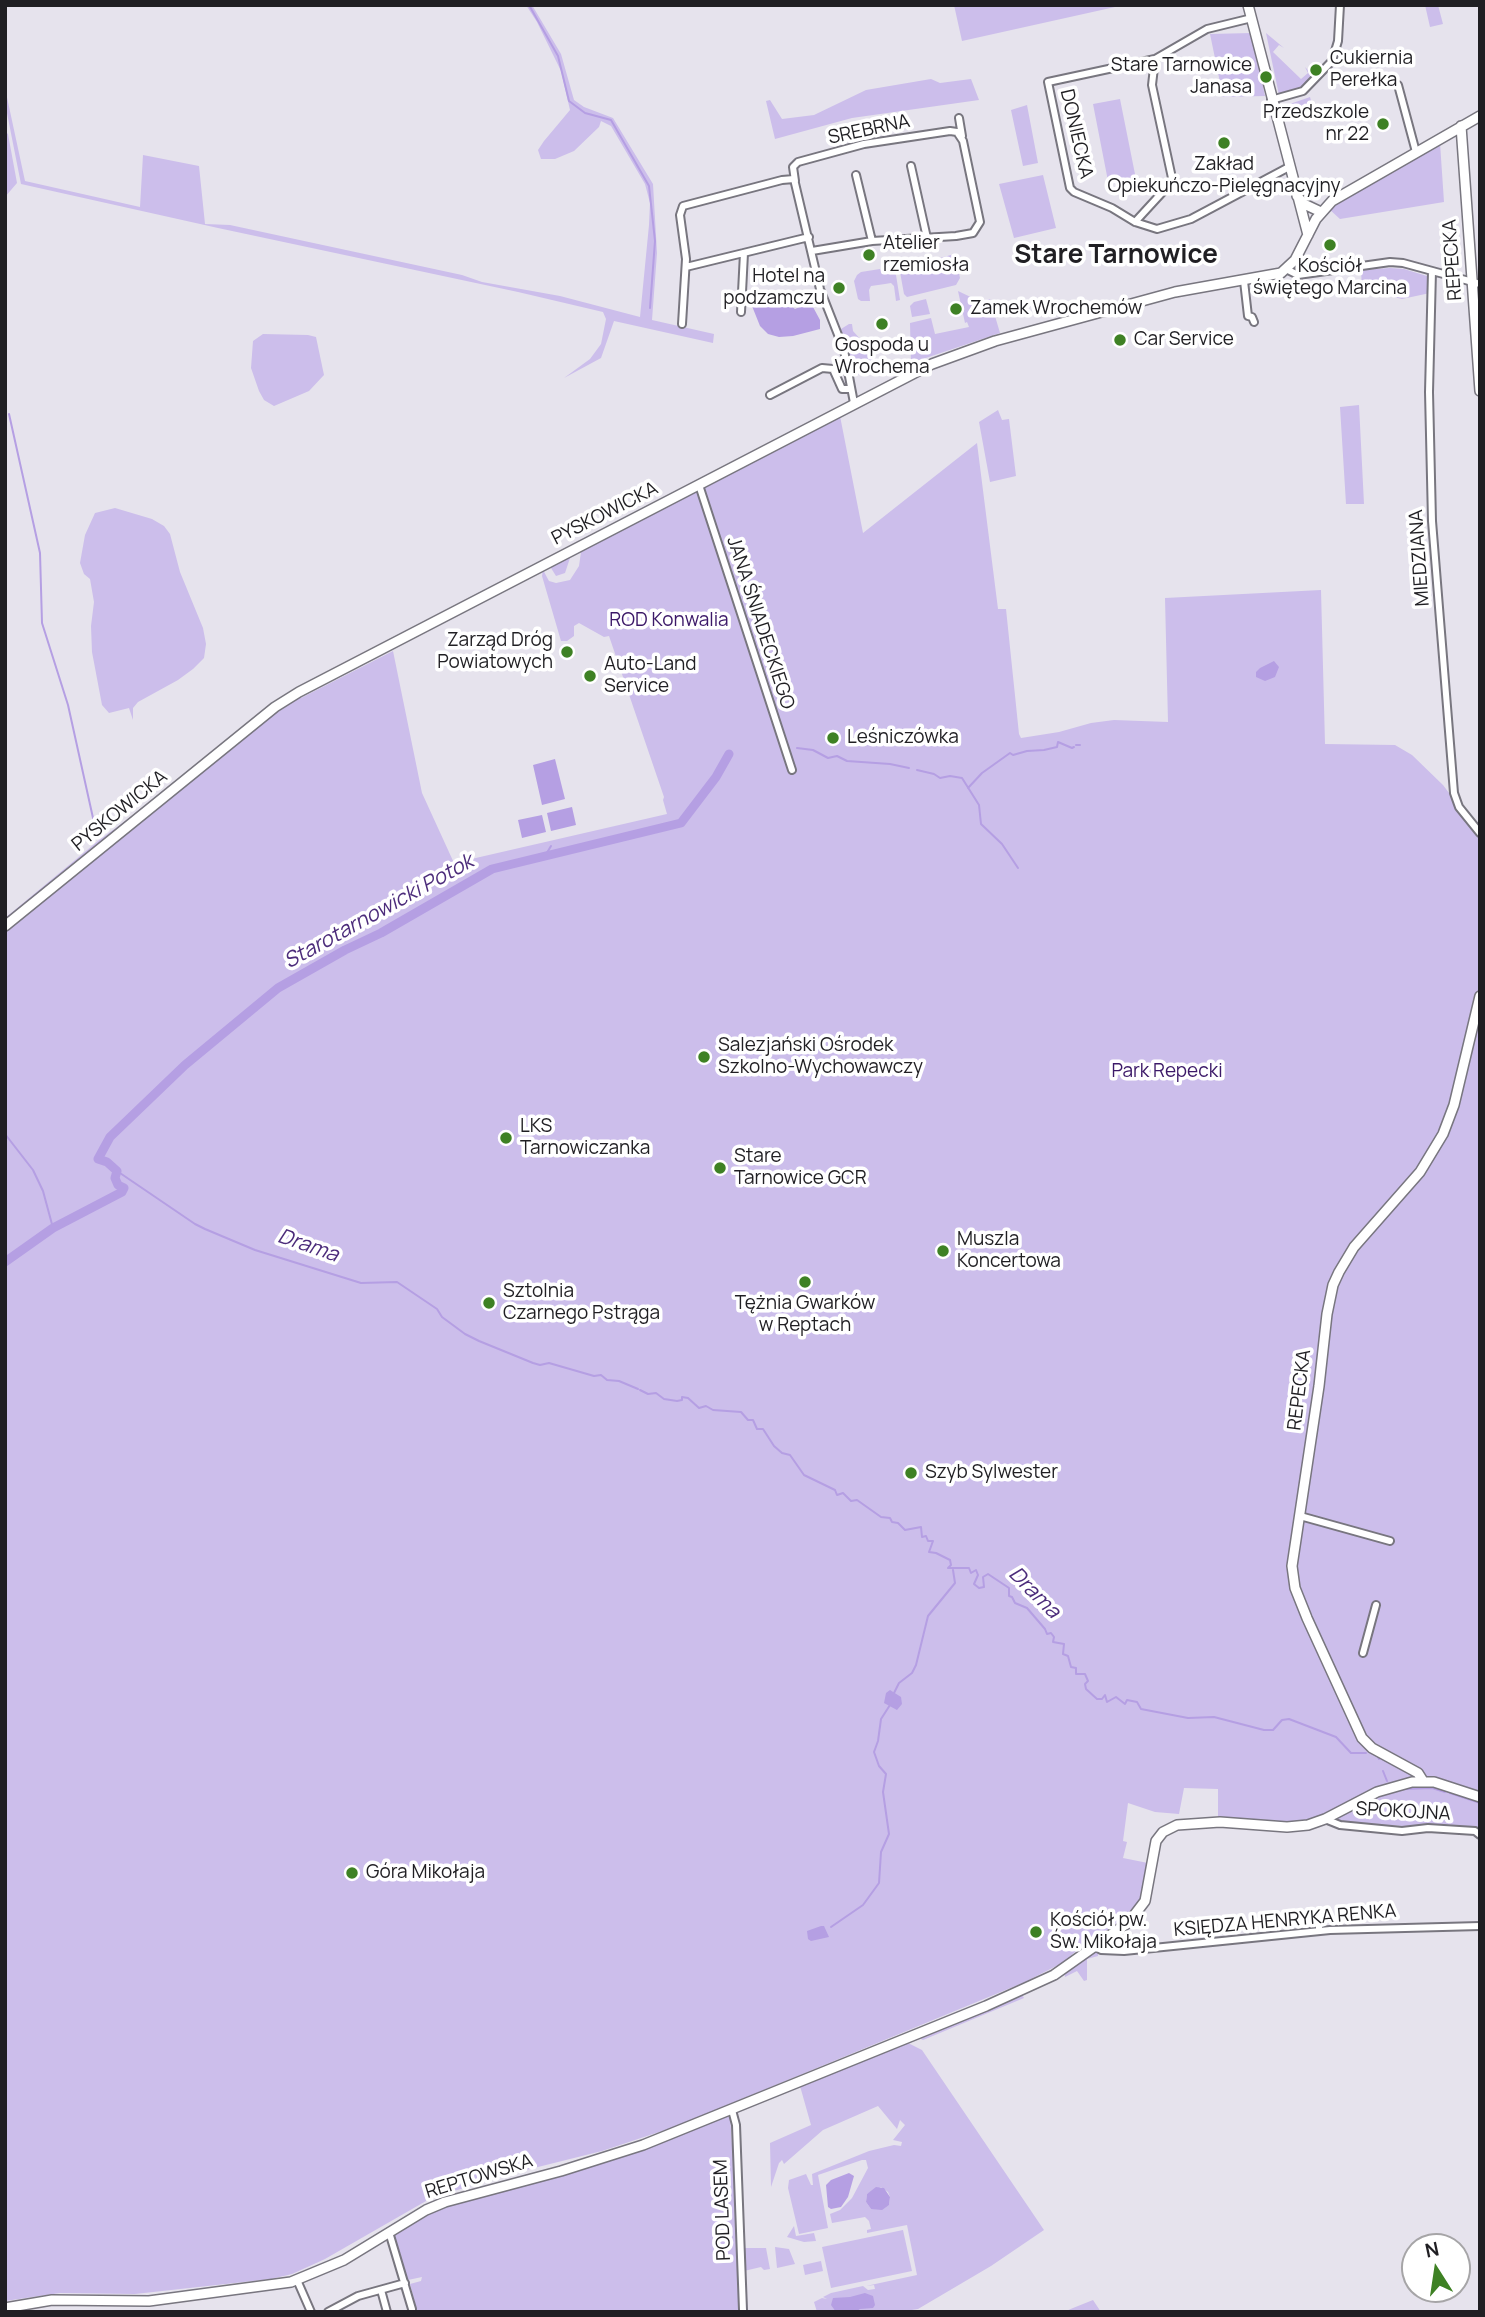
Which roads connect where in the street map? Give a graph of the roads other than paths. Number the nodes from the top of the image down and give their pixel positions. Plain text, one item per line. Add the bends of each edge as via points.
1 (1249, 5) edge
2 (1340, 5) edge
3 (1252, 18) junction
4 (1155, 59) junction
5 (1398, 85) dead end
6 (1271, 100) junction
7 (1480, 116) edge
8 (959, 118) dead end
9 (1461, 126) junction
10 (962, 141) junction
11 (1416, 152) junction
12 (911, 166) dead end
13 (1289, 167) junction
14 (856, 175) dead end
15 (795, 181) junction
16 (1297, 196) junction
17 (1321, 212) junction
18 (1135, 222) junction
19 (1309, 222) junction
20 (809, 237) junction
21 (927, 238) junction
22 (872, 241) junction
23 (812, 251) junction
24 (744, 253) junction
25 (686, 267) junction
26 (1288, 270) junction
27 (1432, 271) junction
28 (1244, 281) junction
29 (1476, 284) edge
30 (741, 312) dead end
31 (1254, 322) dead end
32 (682, 324) dead end
33 (851, 389) junction
34 (1480, 391) edge
35 (770, 395) dead end
36 (854, 403) junction
37 (699, 485) junction
38 (792, 769) dead end
39 (1480, 833) edge
40 (5, 926) edge
41 (1480, 996) edge
42 (1300, 1516) junction
43 (1390, 1541) dead end
44 (1376, 1605) dead end
45 (1363, 1653) dead end
46 (1423, 1781) junction
47 (1480, 1797) edge
48 (1325, 1819) junction
49 (1480, 1835) edge
50 (1319, 1916) dead end
51 (1480, 1926) edge
52 (1319, 1931) junction
53 (1094, 1946) junction
54 (732, 2110) junction
55 (389, 2232) junction
56 (296, 2280) junction
57 (405, 2283) junction
58 (381, 2290) junction
59 (98, 2301) junction
60 (5, 2308) edge
61 (339, 2309) edge
62 (412, 2309) dead end
63 (743, 2310) dead end
64 (98, 2312) edge
65 (311, 2312) edge
66 (328, 2312) edge
67 (387, 2312) edge

1 - 3 street
2 - 6 street via 1332,61 1304,91
3 - 4 street, DONIECKA via 1207,29
3 - 6 street
4 - 18 street via 1152,85 1172,178
4 - 18 street, DONIECKA via 1048,82 1070,188
5 - 11 street
6 - 13 street
7 - 9 street
8 - 10 street
9 - 11 street
9 - 29 street, REPECKA
10 - 15 street, SREBRNA via 957,132 950,131 864,145 799,162 793,167
10 - 21 street via 979,225 968,235
11 - 17 street via 1339,196
12 - 21 street
13 - 16 street
13 - 18 street, DONIECKA via 1191,219 1157,229
14 - 22 street
15 - 20 street
15 - 25 street via 782,180 683,206
16 - 17 street
16 - 19 street
17 - 19 street
19 - 26 street via 1308,236
20 - 23 street
20 - 24 street
21 - 22 street
22 - 23 street
23 - 33 street via 824,301 844,350
24 - 25 street
24 - 30 street
25 - 32 street
26 - 27 street via 1298,275 1390,262
26 - 28 street, PYSKOWICKA
27 - 29 street
27 - 39 street, MIEDZIANA via 1432,520 1454,793
28 - 31 street via 1248,316
28 - 36 street, PYSKOWICKA via 1175,292 995,341 924,367
29 - 34 street, REPECKA
33 - 35 street via 842,389 833,369 822,368
33 - 36 street
36 - 37 street, PYSKOWICKA
37 - 38 street, JANA ŚNIADECKIEGO
37 - 40 street, PYSKOWICKA via 287,699
41 - 42 street, REPECKA via 1443,1134 1420,1172 1354,1247 1334,1285
42 - 43 street
42 - 46 street, REPECKA via 1292,1566 1295,1588 1357,1730 1368,1746 1418,1773
44 - 45 street
46 - 47 street
46 - 48 street, REPTOWSKA via 1377,1792
48 - 49 street, SPOKOJNA via 1402,1832 1428,1828
48 - 53 street, REPTOWSKA via 1287,1827 1198,1822 1167,1829 1156,1841 1142,1908
50 - 52 street
51 - 52 street, KSIĘDZA HENRYKA RENKA
52 - 53 street, KSIĘDZA HENRYKA RENKA via 1124,1951
53 - 54 street, REPTOWSKA via 1048,1978
54 - 55 street, REPTOWSKA via 620,2153 444,2202
54 - 63 street, POD LASEM
55 - 56 street, REPTOWSKA
55 - 57 street
56 - 59 street, REPTOWSKA via 158,2300
56 - 65 street
57 - 58 street
57 - 62 street
58 - 61 street via 358,2296
58 - 67 street
59 - 60 street, REPTOWSKA via 52,2300
59 - 64 street
61 - 66 street

